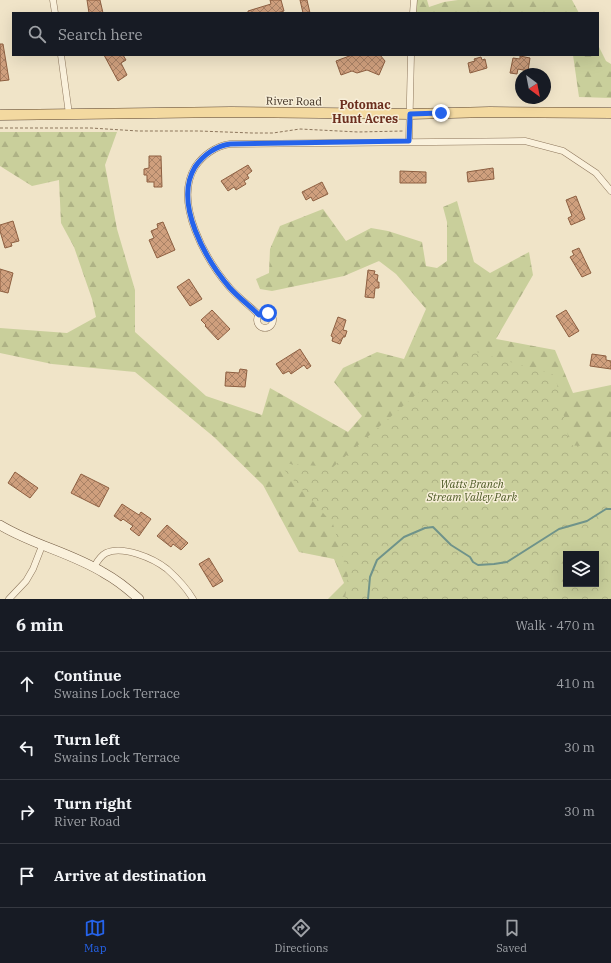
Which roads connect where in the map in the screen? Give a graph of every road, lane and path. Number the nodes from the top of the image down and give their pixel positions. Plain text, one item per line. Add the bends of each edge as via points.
1 (53, 0) edge
2 (414, 0) edge
3 (55, 12) edge
4 (413, 12) edge
5 (61, 56) edge
6 (411, 56) edge
7 (611, 113) edge
8 (69, 114) junction
9 (410, 114) junction
10 (0, 115) edge
11 (0, 128) edge
12 (409, 130) junction
13 (409, 141) junction
14 (611, 191) edge
15 (259, 315) dead end
16 (0, 525) edge
17 (42, 546) junction
18 (94, 567) junction
19 (10, 599) edge
20 (139, 599) edge
21 (194, 599) edge

1 - 3 street
2 - 4 street
5 - 8 street
6 - 9 street
7 - 9 main road, River Road
8 - 9 main road, River Road
8 - 10 main road, River Road
9 - 12 street
11 - 12 path via 252,133 300,129 372,132
12 - 13 street
13 - 14 street via 525,141 563,151 596,173
13 - 15 street via 230,144 216,148 199,161 192,172 187,194 194,225 218,272
16 - 17 main road
17 - 18 main road
17 - 19 street via 26,581
18 - 20 main road via 125,586
18 - 21 street via 98,559 106,553 118,550 139,554 165,568 186,587

